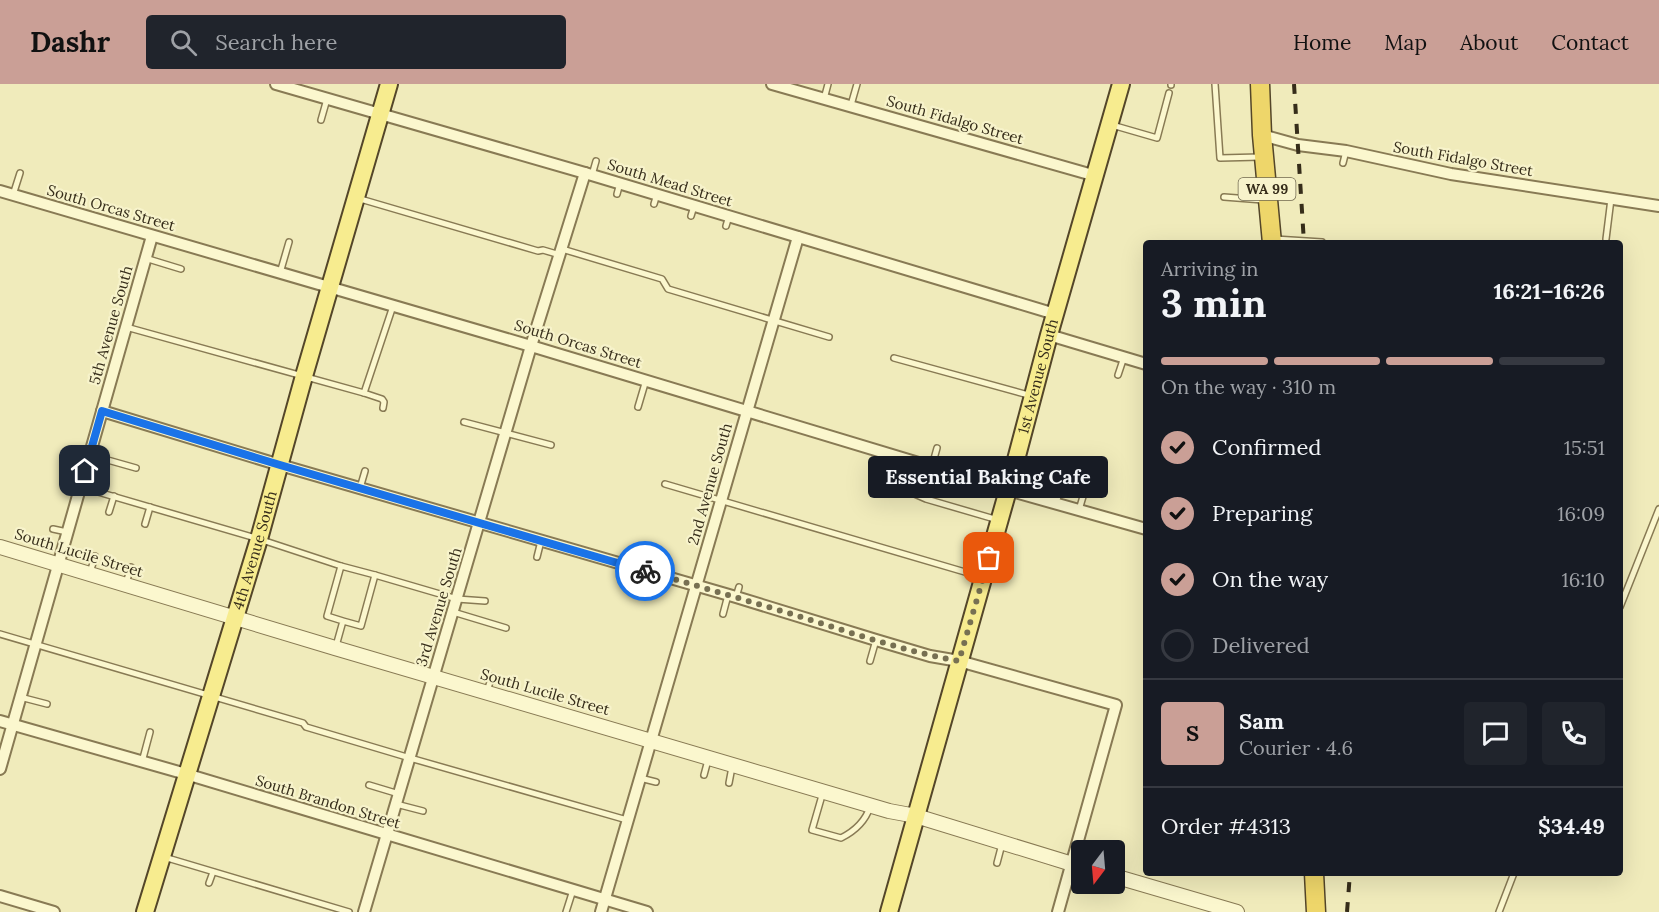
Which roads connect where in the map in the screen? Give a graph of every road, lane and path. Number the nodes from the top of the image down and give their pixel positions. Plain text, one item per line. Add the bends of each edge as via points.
1 (389, 84) edge
2 (772, 84) edge
3 (828, 84) edge
4 (857, 84) edge
5 (1121, 84) edge
6 (1215, 84) edge
7 (1260, 84) edge
8 (282, 85) edge
9 (1169, 93) dead end
10 (327, 99) junction
11 (824, 99) junction
12 (850, 106) junction
13 (381, 115) junction
14 (321, 120) dead end
15 (1110, 125) junction
16 (1262, 135) junction
17 (1346, 151) junction
18 (1264, 157) junction
19 (596, 161) dead end
20 (1343, 163) dead end
21 (20, 174) dead end
22 (589, 174) junction
23 (1096, 176) junction
24 (0, 191) edge
25 (13, 195) junction
26 (357, 197) junction
27 (1224, 197) dead end
28 (1611, 199) junction
29 (1268, 200) junction
30 (1659, 206) edge
31 (152, 236) junction
32 (798, 237) junction
33 (1606, 239) dead end
34 (1272, 240) edge
35 (289, 242) dead end
36 (561, 252) junction
37 (146, 258) junction
38 (181, 269) dead end
39 (280, 273) junction
40 (331, 288) junction
41 (393, 306) junction
42 (1055, 314) junction
43 (774, 320) junction
44 (126, 327) junction
45 (1049, 335) junction
46 (829, 336) dead end
47 (531, 346) junction
48 (1124, 357) junction
49 (894, 358) dead end
50 (1143, 363) edge
51 (1118, 375) dead end
52 (304, 376) junction
53 (646, 380) junction
54 (364, 393) junction
55 (1033, 397) junction
56 (638, 407) dead end
57 (383, 408) dead end
58 (747, 410) junction
59 (102, 411) junction
60 (464, 422) dead end
61 (506, 434) junction
62 (551, 445) dead end
63 (937, 448) dead end
64 (90, 455) junction
65 (913, 461) junction
66 (280, 465) junction
67 (932, 466) junction
68 (136, 468) dead end
69 (365, 471) dead end
70 (1065, 473) dead end
71 (1087, 483) dead end
72 (665, 484) dead end
73 (81, 487) junction
74 (360, 488) junction
75 (1008, 490) junction
76 (114, 496) junction
77 (721, 500) junction
78 (1056, 503) junction
79 (150, 507) junction
80 (1659, 509) edge
81 (1079, 510) junction
82 (109, 512) dead end
83 (999, 520) junction
84 (480, 523) junction
85 (145, 524) dead end
86 (1143, 528) edge
87 (53, 529) dead end
88 (67, 532) junction
89 (259, 539) junction
90 (541, 541) junction
91 (0, 547) edge
92 (95, 556) dead end
93 (537, 557) dead end
94 (58, 564) junction
95 (341, 566) junction
96 (131, 567) dead end
97 (90, 573) junction
98 (375, 575) junction
99 (983, 577) junction
100 (126, 585) junction
101 (696, 585) junction
102 (735, 593) junction
103 (457, 599) junction
104 (1623, 600) edge
105 (485, 601) dead end
106 (453, 612) junction
107 (723, 614) dead end
108 (234, 617) junction
109 (343, 621) junction
110 (506, 628) dead end
111 (0, 634) edge
112 (876, 640) junction
113 (35, 645) junction
114 (335, 648) junction
115 (870, 661) dead end
116 (959, 661) junction
117 (433, 676) junction
118 (492, 676) dead end
119 (487, 692) junction
120 (212, 696) junction
121 (20, 697) junction
122 (47, 704) dead end
123 (0, 721) edge
124 (12, 725) junction
125 (150, 732) dead end
126 (651, 741) junction
127 (410, 758) junction
128 (709, 758) junction
129 (142, 762) junction
130 (733, 765) junction
131 (0, 769) edge
132 (186, 774) junction
133 (704, 775) dead end
134 (640, 778) junction
135 (656, 782) dead end
136 (729, 783) dead end
137 (369, 785) dead end
138 (823, 792) junction
139 (398, 799) junction
140 (870, 805) junction
141 (423, 811) dead end
142 (916, 816) junction
143 (628, 820) junction
144 (387, 835) junction
145 (1082, 840) edge
146 (1002, 843) junction
147 (162, 857) junction
148 (997, 862) dead end
149 (1071, 864) edge
150 (213, 872) junction
151 (1314, 876) edge
152 (1513, 876) edge
153 (1071, 878) edge
154 (1125, 880) edge
155 (209, 884) dead end
156 (573, 890) junction
157 (0, 896) edge
158 (605, 899) junction
159 (1220, 910) edge
160 (54, 912) edge
161 (146, 912) edge
162 (349, 912) edge
163 (364, 912) edge
164 (566, 912) edge
165 (601, 912) edge
166 (647, 912) edge
167 (889, 912) edge
168 (1058, 912) edge
169 (1237, 912) edge
170 (1316, 912) edge
171 (1499, 912) edge

1 - 13 main road, 4th Avenue South
2 - 11 street, South Fidalgo Street
3 - 11 lane
4 - 12 lane
5 - 15 main road, 1st Avenue South
6 - 18 lane via 1221,158
7 - 16 highway, WA 99
8 - 10 street, South Mead Street
9 - 15 lane via 1157,138
10 - 13 street, South Mead Street
10 - 14 lane
11 - 12 street, South Fidalgo Street
12 - 23 street, South Fidalgo Street
13 - 22 street, South Mead Street
13 - 26 main road, 4th Avenue South
15 - 23 main road, 1st Avenue South
16 - 17 street, South Fidalgo Street via 1298,145
16 - 18 highway, WA 99
17 - 20 lane
17 - 28 street, South Fidalgo Street via 1451,174
18 - 29 highway, WA 99
19 - 22 lane
21 - 25 lane
22 - 32 street, South Mead Street via 619,189
22 - 36 street, 3rd Avenue South
23 - 42 main road, 1st Avenue South
24 - 25 street, South Orcas Street
25 - 31 street, South Orcas Street
26 - 36 lane via 538,251
26 - 40 main road, 4th Avenue South
27 - 29 lane
28 - 30 street, South Fidalgo Street
28 - 33 lane
29 - 34 highway, WA 99
31 - 37 street, 5th Avenue South
31 - 39 street, South Orcas Street
32 - 42 street, South Mead Street
32 - 43 street, 2nd Avenue South
35 - 39 lane
36 - 43 lane via 662,279 668,289
36 - 47 street, 3rd Avenue South
37 - 38 lane
37 - 44 street, 5th Avenue South
39 - 40 street, South Orcas Street
40 - 41 street, South Orcas Street
40 - 52 main road, 4th Avenue South
41 - 47 street, South Orcas Street
41 - 54 lane
42 - 45 main road, 1st Avenue South
43 - 46 lane
43 - 58 street, 2nd Avenue South
44 - 52 lane
44 - 59 street, 5th Avenue South
45 - 48 street
45 - 55 main road, 1st Avenue South
47 - 53 street, South Orcas Street
47 - 61 street, 3rd Avenue South
48 - 50 street
48 - 51 lane
49 - 55 lane
52 - 54 lane
52 - 66 main road, 4th Avenue South
53 - 56 lane
53 - 58 street, South Orcas Street
54 - 57 lane via 382,399
55 - 75 main road, 1st Avenue South
58 - 65 street, South Orcas Street
58 - 77 street, 2nd Avenue South
59 - 64 street, 5th Avenue South
59 - 66 street
60 - 61 lane
61 - 62 lane
61 - 84 street, 3rd Avenue South
63 - 67 lane
64 - 68 lane
64 - 73 street, 5th Avenue South
65 - 67 street, South Orcas Street
65 - 83 lane via 907,486 910,492
66 - 74 street
66 - 89 main road, 4th Avenue South
67 - 75 street, South Orcas Street
69 - 74 lane
70 - 78 lane
71 - 81 lane
72 - 77 lane
73 - 76 lane
73 - 88 street, 5th Avenue South
74 - 84 street
75 - 78 street, South Orcas Street
75 - 83 main road, 1st Avenue South
76 - 79 lane
76 - 82 lane
77 - 99 lane
77 - 101 street, 2nd Avenue South
78 - 81 street, South Orcas Street
79 - 85 lane
79 - 89 lane
80 - 104 lane
81 - 86 street, South Orcas Street
83 - 99 main road, 1st Avenue South
84 - 90 street
84 - 103 street, 3rd Avenue South
87 - 88 lane
88 - 94 street, 5th Avenue South
89 - 95 lane
89 - 108 main road, 4th Avenue South
90 - 93 lane
90 - 101 street
91 - 94 street, South Lucile Street
92 - 97 lane
94 - 97 street, South Lucile Street
94 - 113 street, 5th Avenue South
95 - 98 lane
95 - 109 lane via 327,616
96 - 100 lane
97 - 100 street, South Lucile Street
98 - 103 lane
98 - 109 lane via 361,626
99 - 116 main road, 1st Avenue South
100 - 108 street, South Lucile Street
101 - 102 street
101 - 126 street, 2nd Avenue South
102 - 107 lane
102 - 112 street
103 - 105 lane
103 - 106 street, 3rd Avenue South
106 - 110 lane
106 - 117 street, 3rd Avenue South
108 - 114 street, South Lucile Street
108 - 120 main road, 4th Avenue South
109 - 114 lane
111 - 113 lane
112 - 115 lane
112 - 116 street
113 - 120 lane
113 - 121 street, 5th Avenue South
114 - 117 street, South Lucile Street
116 - 142 main road, 1st Avenue South
116 - 145 street via 1116,705
117 - 119 street, South Lucile Street
117 - 127 street, 3rd Avenue South
118 - 119 lane
119 - 126 street, South Lucile Street
120 - 127 lane
120 - 132 main road, 4th Avenue South
121 - 122 lane
121 - 124 street, 5th Avenue South
123 - 124 street, South Brandon Street
124 - 129 street, South Brandon Street
124 - 131 street, 5th Avenue South
125 - 129 lane
126 - 128 street, South Lucile Street
126 - 134 street, 2nd Avenue South
127 - 139 street, 3rd Avenue South
127 - 143 lane
128 - 130 street, South Lucile Street
128 - 133 lane
129 - 132 street, South Brandon Street
130 - 136 lane
130 - 138 street, South Lucile Street
132 - 144 street, South Brandon Street
132 - 147 main road, 4th Avenue South
134 - 135 lane
134 - 143 street, 2nd Avenue South
137 - 139 lane
138 - 140 street, South Lucile Street
138 - 140 lane via 812,830 841,838 864,820
139 - 141 lane
139 - 144 street, 3rd Avenue South
140 - 142 street, South Lucile Street
142 - 146 street, South Lucile Street
142 - 167 main road, 1st Avenue South
143 - 158 street, 2nd Avenue South
144 - 156 street, South Brandon Street
144 - 163 street, 3rd Avenue South
146 - 148 lane
146 - 149 street, South Lucile Street
147 - 150 lane
147 - 161 main road, 4th Avenue South
150 - 155 lane
150 - 162 lane
151 - 170 highway
152 - 171 lane
153 - 168 street
154 - 159 street
156 - 158 street, South Brandon Street
156 - 164 lane
157 - 160 street
158 - 165 street, 2nd Avenue South
158 - 166 street, South Brandon Street
159 - 169 street

